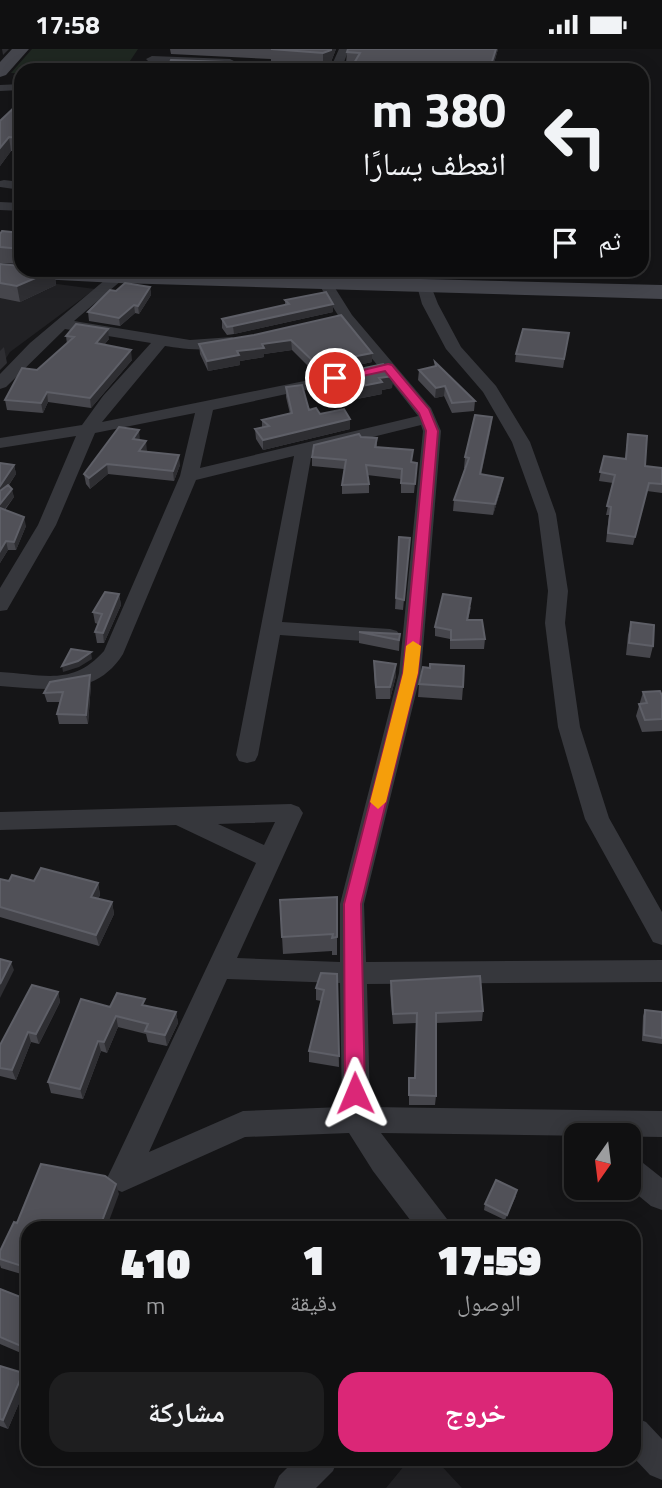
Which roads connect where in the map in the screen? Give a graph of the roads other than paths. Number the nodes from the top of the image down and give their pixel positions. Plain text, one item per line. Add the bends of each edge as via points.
1 (21, 49) edge
2 (155, 54) edge
3 (224, 63) edge
4 (0, 72) edge
5 (117, 277) joint
6 (325, 283) junction
7 (424, 286) junction
8 (662, 292) edge
9 (62, 324) junction
10 (247, 339) edge
11 (161, 341) junction
12 (388, 367) junction
13 (0, 384) edge
14 (205, 406) junction
15 (427, 419) junction
16 (88, 429) junction
17 (0, 443) edge
18 (304, 449) junction
19 (189, 476) junction
20 (0, 605) edge
21 (270, 628) junction
22 (414, 637) junction
23 (0, 678) edge
24 (247, 755) dead end
25 (179, 816) junction
26 (0, 821) edge
27 (269, 858) junction
28 (662, 935) edge
29 (219, 968) junction
30 (662, 971) edge
31 (353, 973) junction
32 (356, 1120) junction
33 (662, 1124) edge
34 (641, 1125) edge
35 (564, 1128) edge
36 (641, 1179) edge
37 (662, 1196) edge
38 (430, 1221) edge
39 (641, 1441) edge
40 (662, 1463) edge
41 (314, 1466) edge
42 (291, 1488) edge

1 - 4 main road
2 - 3 street
5 - 6 main road
5 - 9 street
6 - 7 main road
6 - 12 street via 340,319
7 - 8 main road
7 - 28 street via 454,349 490,390 522,442 547,514 569,727 597,819
9 - 11 street
9 - 13 street
10 - 11 street via 190,345
11 - 16 street
12 - 14 street
12 - 15 street
14 - 16 street
14 - 19 street
15 - 18 street
15 - 22 street via 432,431
16 - 17 street
16 - 20 street via 47,525
18 - 19 street
18 - 21 street
19 - 23 street via 113,654 84,678 53,682
21 - 22 street
21 - 24 street
22 - 31 street via 410,673 352,904
25 - 26 street
25 - 27 street
25 - 27 street via 291,813
27 - 29 street
29 - 31 street
29 - 32 street via 122,1178 243,1124
30 - 31 street
31 - 32 street
32 - 35 street
32 - 38 street
33 - 34 street
36 - 37 street
39 - 40 street
41 - 42 street

